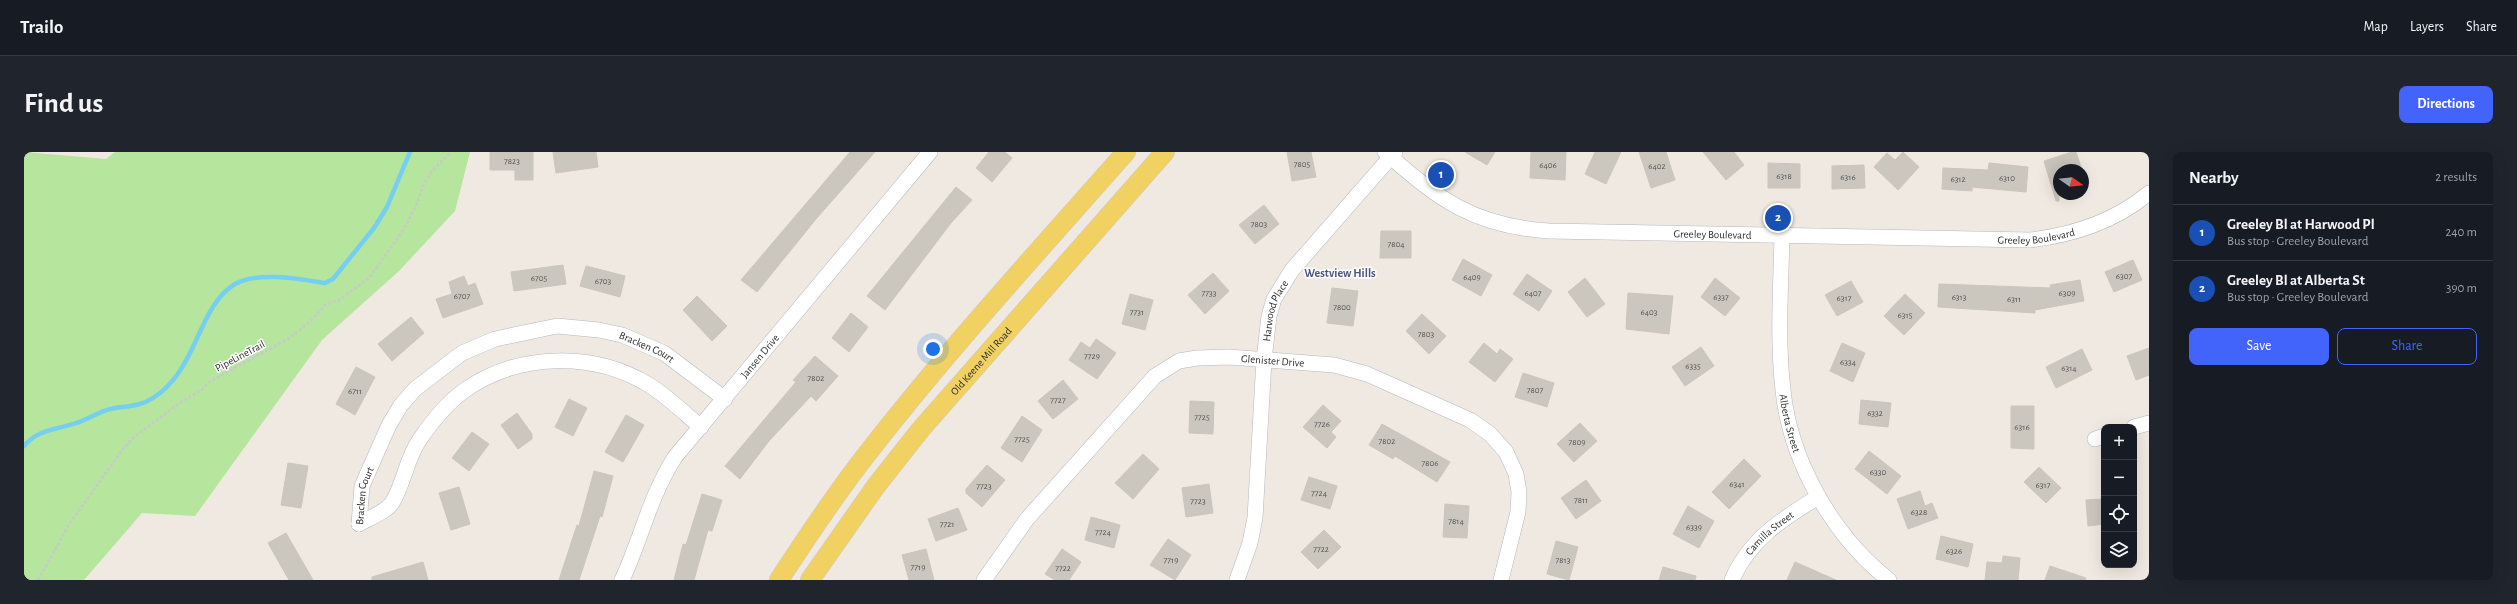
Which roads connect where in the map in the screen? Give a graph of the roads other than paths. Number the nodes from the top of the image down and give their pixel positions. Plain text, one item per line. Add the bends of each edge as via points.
1 (930, 152) edge
2 (1126, 152) edge
3 (1165, 152) edge
4 (1390, 154) edge
5 (2149, 193) edge
6 (1782, 235) junction
7 (1264, 360) junction
8 (726, 399) junction
9 (2149, 423) edge
10 (2137, 426) edge
11 (701, 427) junction
12 (1818, 497) junction
13 (622, 580) edge
14 (779, 580) edge
15 (810, 580) edge
16 (984, 580) edge
17 (1237, 580) edge
18 (1501, 580) edge
19 (1732, 580) edge
20 (1889, 580) edge

1 - 8 street, Jansen Drive
2 - 14 main road via 904,408 855,469
3 - 15 main road, Old Keene Mill Road via 922,429 876,486
4 - 6 street, Greeley Boulevard via 1448,203 1479,218 1507,226 1549,231
4 - 7 street, Harwood Place via 1282,283 1269,316
5 - 6 street, Greeley Boulevard via 2107,220 2087,229 2030,240
6 - 12 street, Alberta Street via 1780,350 1783,392 1798,451
7 - 16 street, Glenister Drive via 1197,358 1179,361 1155,376 1027,520
7 - 17 street, Harwood Place via 1255,518 1250,543
7 - 18 street, Glenister Drive via 1334,365 1367,374 1470,420 1490,434 1506,452 1516,474 1519,492 1518,512
8 - 11 street, Jansen Drive
8 - 11 street, Bracken Court via 664,353 622,335 557,326 495,339 462,353 415,389 401,405 389,425 362,486 358,524 391,504 419,440 464,390 492,375 519,366 548,360 609,367 649,385
9 - 10 street
11 - 13 street, Jansen Drive via 675,457 660,481
12 - 19 street, Camilla Street via 1781,520 1759,539 1739,565
12 - 20 street, Alberta Street via 1861,554

